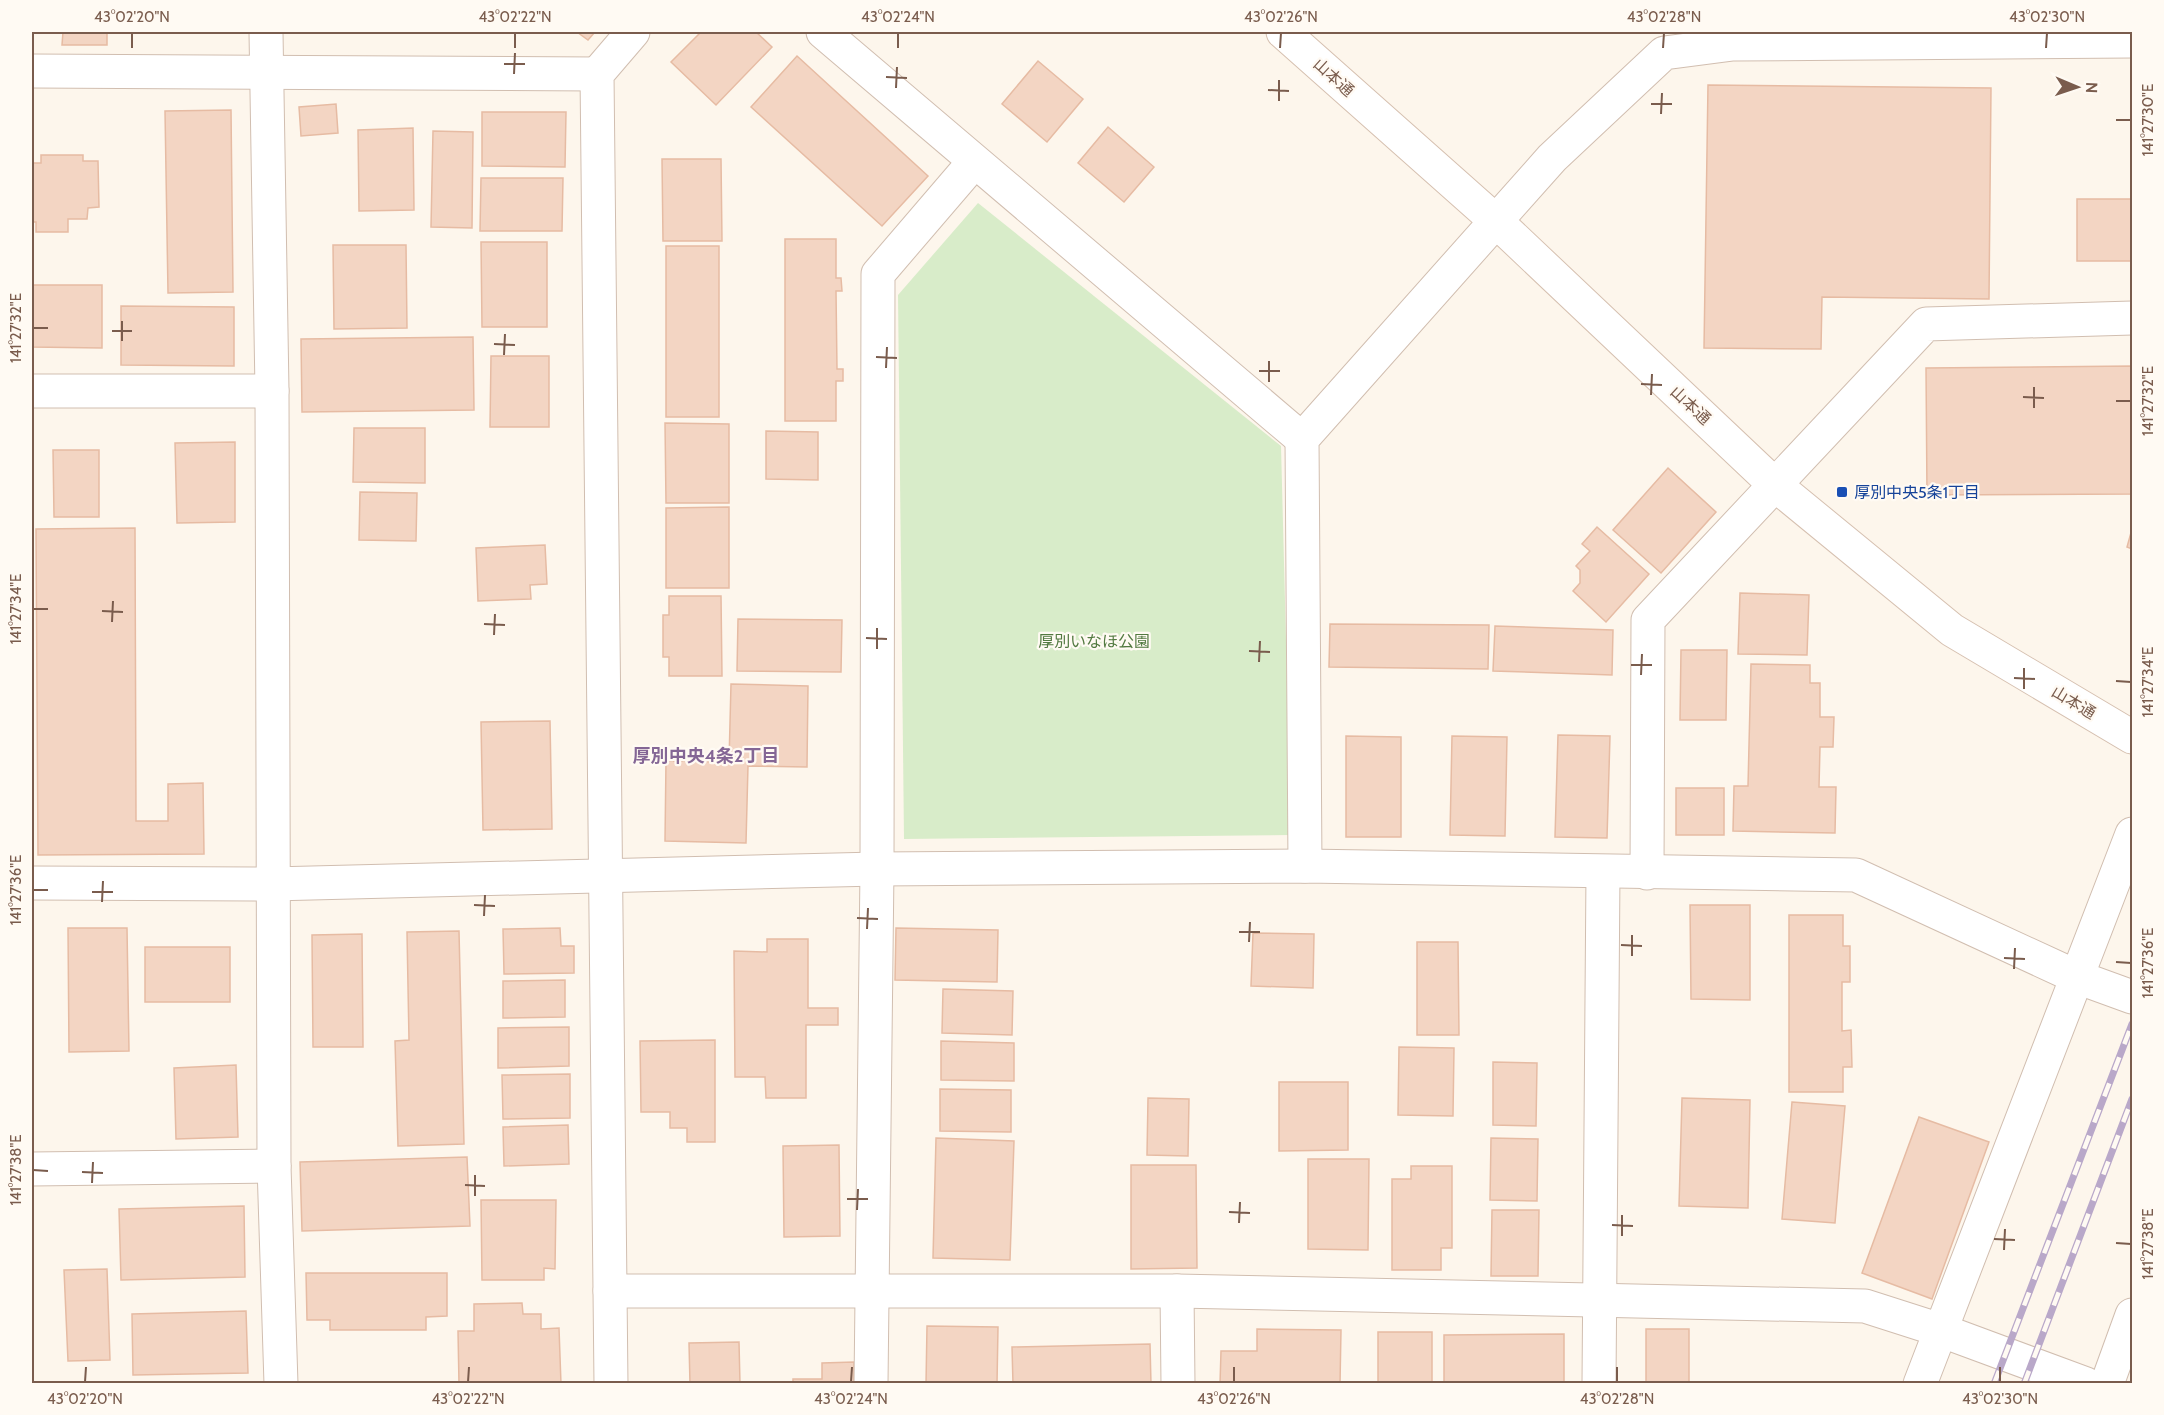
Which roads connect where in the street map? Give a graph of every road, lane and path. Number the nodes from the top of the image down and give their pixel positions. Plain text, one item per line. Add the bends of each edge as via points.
1 (266, 32) edge
2 (633, 32) edge
3 (823, 32) edge
4 (1283, 32) edge
5 (1733, 38) edge
6 (2133, 41) edge
7 (32, 71) edge
8 (267, 73) junction
9 (597, 74) junction
10 (974, 162) junction
11 (1497, 222) junction
12 (2133, 318) edge
13 (32, 391) edge
14 (272, 391) junction
15 (1302, 439) junction
16 (1774, 484) junction
17 (2133, 737) edge
18 (2133, 834) edge
19 (1305, 866) junction
20 (877, 869) junction
21 (1603, 872) junction
22 (1647, 873) junction
23 (605, 876) junction
24 (32, 883) edge
25 (272, 884) junction
26 (2077, 977) junction
27 (2133, 997) edge
28 (274, 1166) junction
29 (32, 1169) edge
30 (871, 1289) junction
31 (610, 1291) junction
32 (1177, 1291) junction
33 (1600, 1301) junction
34 (2133, 1315) edge
35 (1940, 1330) junction
36 (281, 1383) edge
37 (611, 1383) edge
38 (871, 1383) edge
39 (1178, 1383) edge
40 (1599, 1383) edge
41 (1920, 1383) edge
42 (2086, 1383) edge
43 (2107, 1383) edge

1 - 8 street
2 - 9 street
3 - 10 street
4 - 11 street, 山本通
5 - 6 street
5 - 11 street via 1664,53 1552,158
7 - 8 street
8 - 9 street
8 - 14 street
9 - 23 street
10 - 15 street
10 - 20 street via 878,274
11 - 15 street
11 - 16 street, 山本通
12 - 16 street via 1926,324
13 - 14 street
14 - 25 street
15 - 19 street
16 - 17 street, 山本通 via 1952,630
16 - 22 street via 1648,620
18 - 26 street
19 - 20 street
19 - 21 street
20 - 23 street
20 - 30 street
21 - 22 street
21 - 33 street
22 - 26 street via 1856,875
23 - 25 street
23 - 31 street
24 - 25 street
25 - 28 street
26 - 27 street
26 - 35 street
28 - 29 street
28 - 36 street
30 - 31 street
30 - 32 street
30 - 38 street
31 - 37 street
32 - 33 street
32 - 39 street
33 - 35 street via 1864,1306
33 - 40 street
34 - 43 street
35 - 41 street
35 - 42 street

